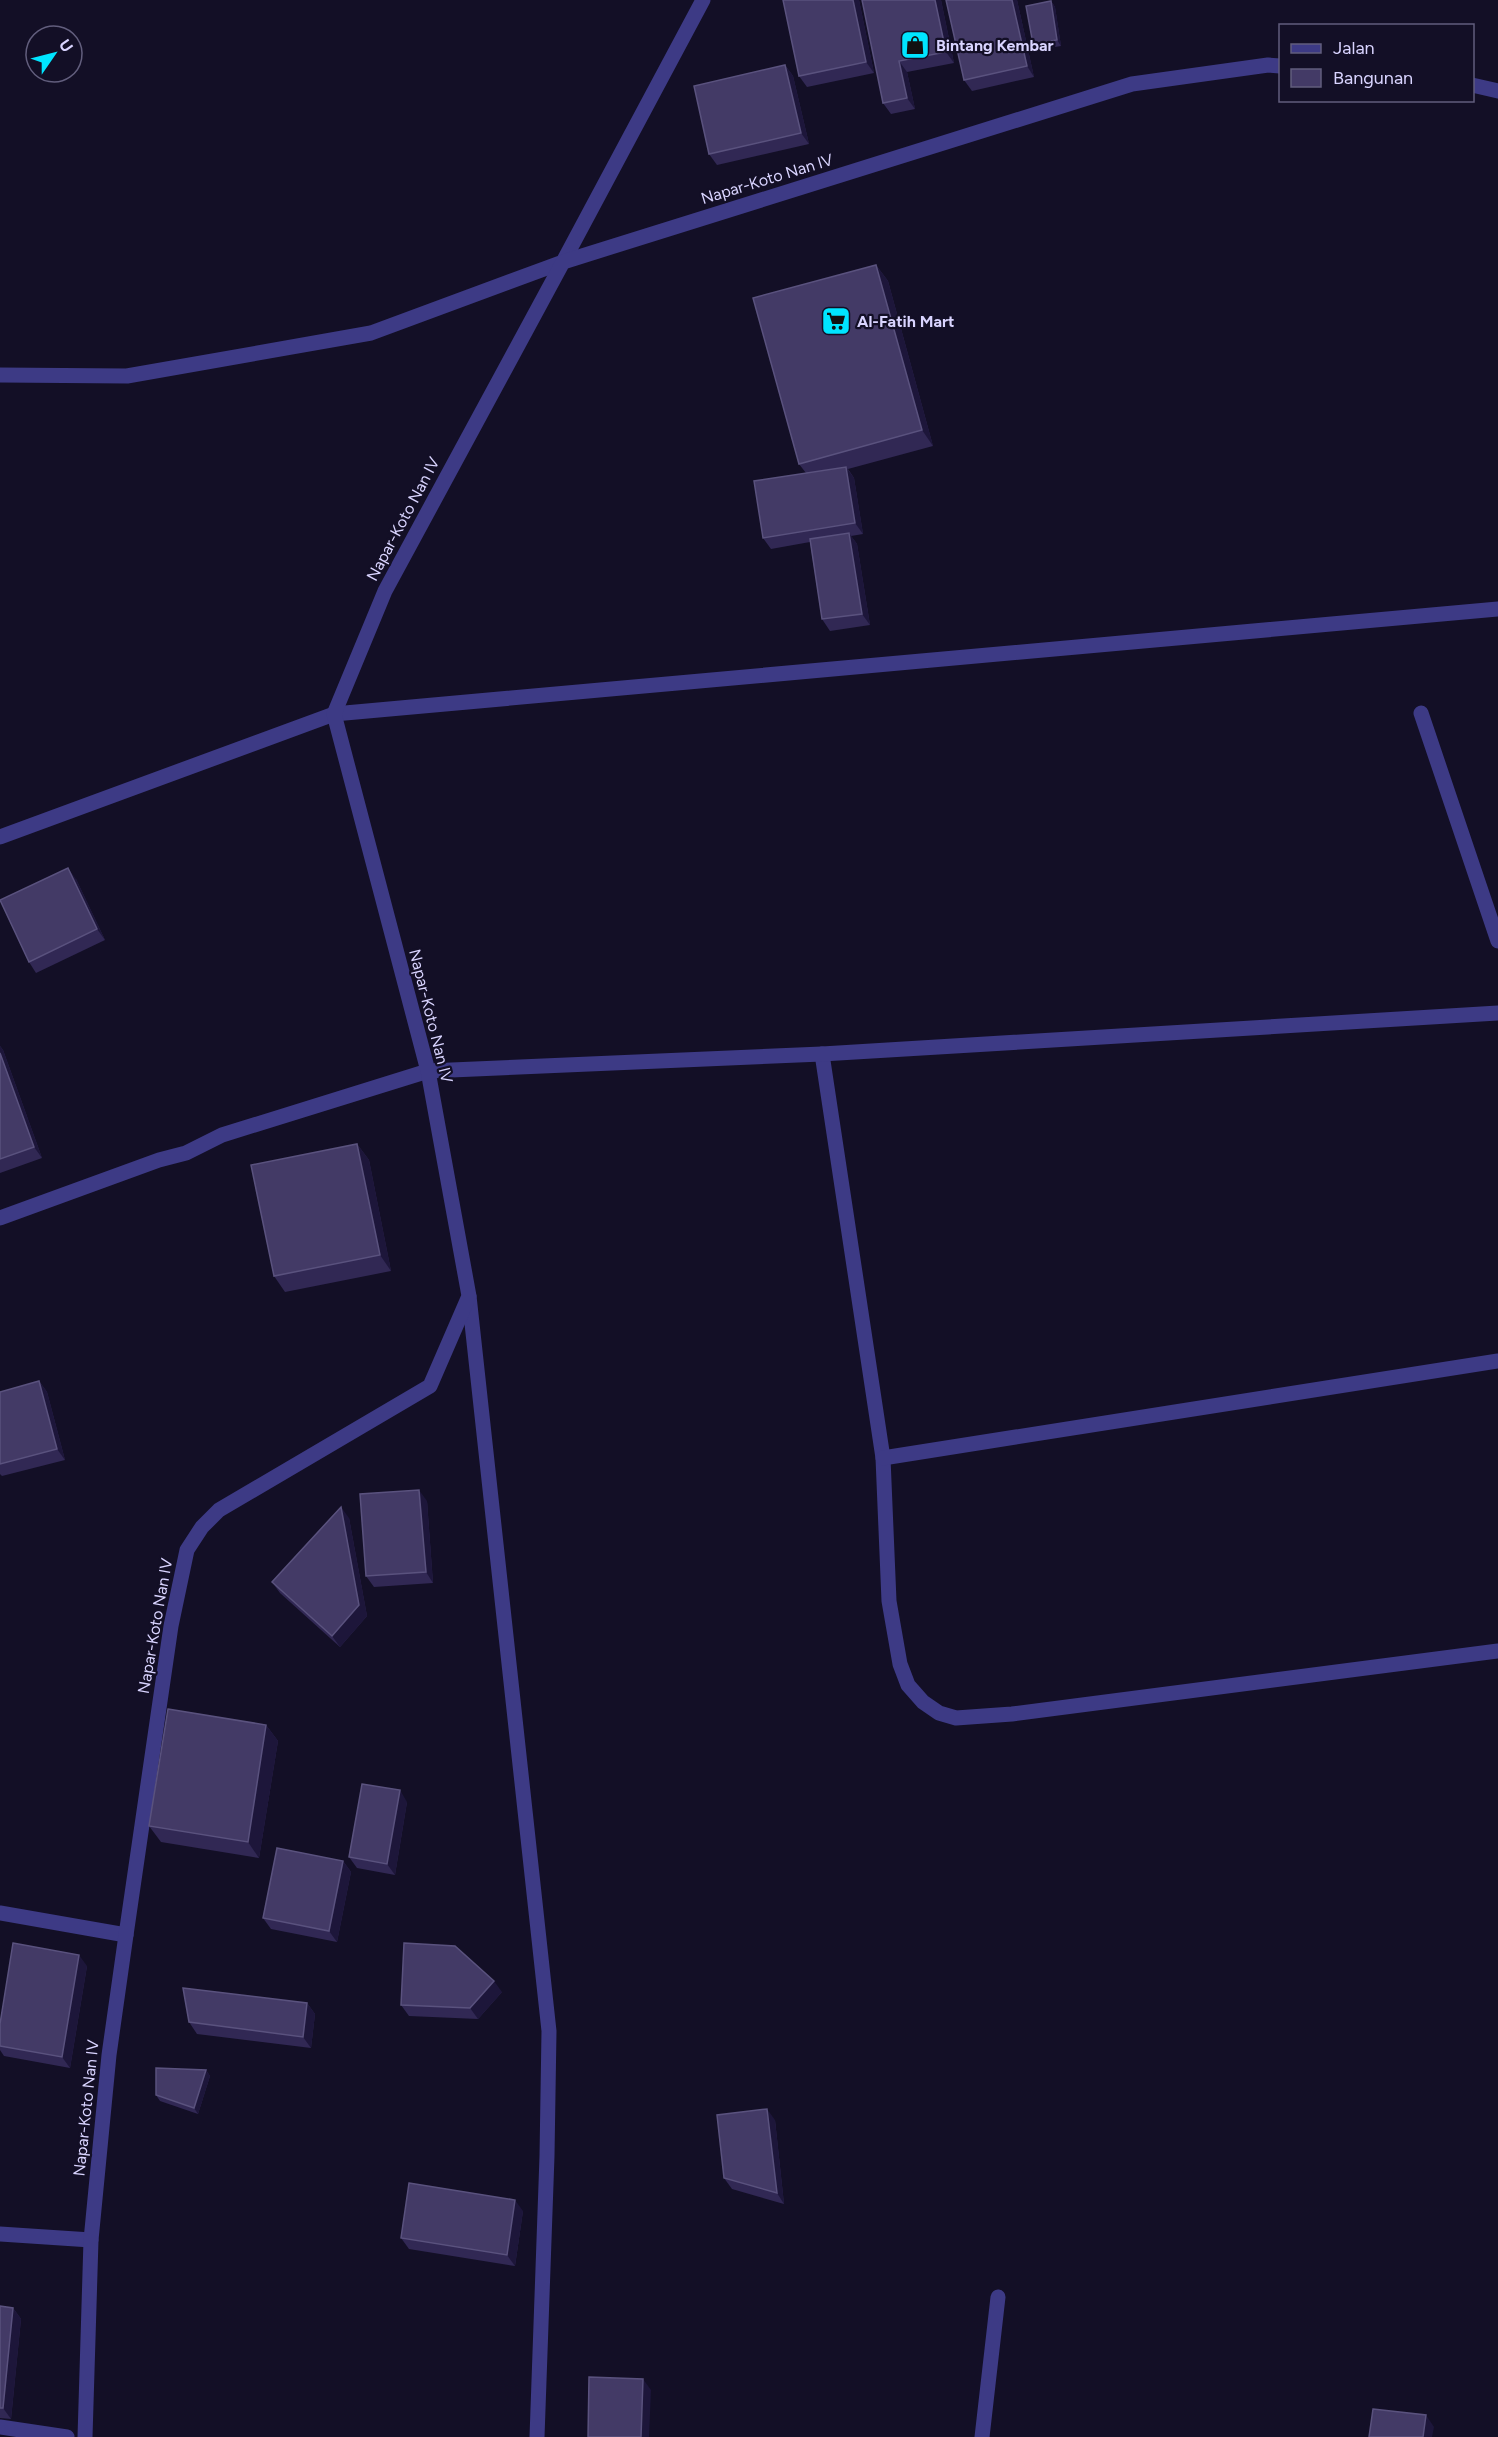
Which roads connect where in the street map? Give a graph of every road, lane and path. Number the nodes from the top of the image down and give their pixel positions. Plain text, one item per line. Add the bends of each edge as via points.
1 (703, 0) edge
2 (1279, 66) edge
3 (1474, 85) edge
4 (1498, 91) edge
5 (562, 262) junction
6 (0, 375) edge
7 (1498, 609) edge
8 (1421, 713) dead end
9 (334, 714) junction
10 (0, 837) edge
11 (1498, 941) edge
12 (1498, 1013) edge
13 (822, 1053) junction
14 (428, 1071) junction
15 (0, 1218) edge
16 (470, 1296) junction
17 (1498, 1361) edge
18 (883, 1458) junction
19 (1498, 1651) edge
20 (0, 1913) edge
21 (126, 1935) junction
22 (0, 2234) edge
23 (91, 2240) junction
24 (998, 2297) dead end
25 (0, 2427) edge
26 (67, 2437) edge
27 (85, 2437) edge
28 (537, 2437) edge
29 (982, 2437) edge

1 - 5 street
2 - 5 street, Napar-Koto Nan IV via 1132,84
3 - 4 street
5 - 6 street via 371,333 127,376
5 - 9 street, Napar-Koto Nan IV via 385,591
7 - 9 street
8 - 11 street
9 - 10 street
9 - 14 street, Napar-Koto Nan IV
12 - 13 street
13 - 14 street
13 - 18 street
14 - 15 street via 222,1135 186,1153
14 - 16 street, Napar-Koto Nan IV
16 - 21 street, Napar-Koto Nan IV via 430,1386 219,1510 201,1527 187,1550 171,1626
16 - 28 street via 549,2031
17 - 18 street
18 - 19 street via 889,1601 900,1664 908,1685 939,1713 956,1718 1012,1714
20 - 21 street
21 - 23 street, Napar-Koto Nan IV via 109,2055
22 - 23 street
23 - 27 street, Napar-Koto Nan IV
24 - 29 street
25 - 26 street

